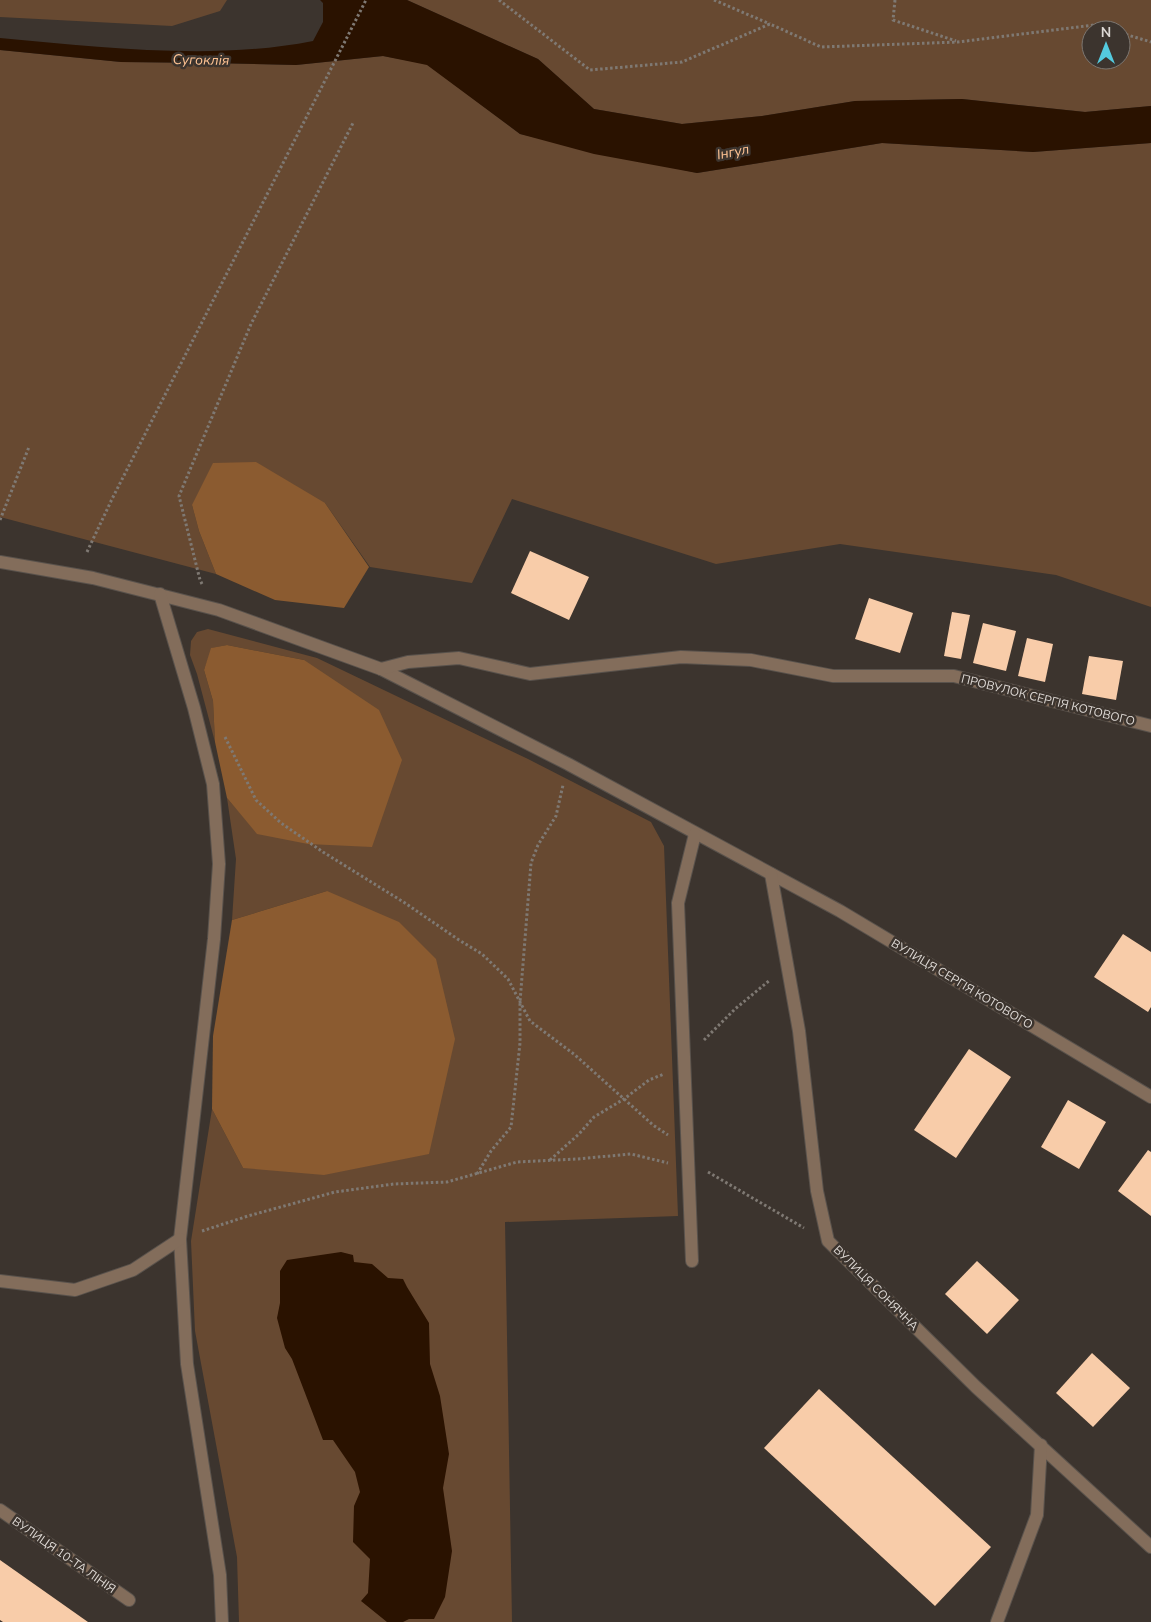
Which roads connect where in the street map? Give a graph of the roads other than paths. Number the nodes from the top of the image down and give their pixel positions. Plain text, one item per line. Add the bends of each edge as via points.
1 (0, 562) edge
2 (160, 594) junction
3 (381, 669) junction
4 (1151, 726) edge
5 (695, 834) junction
6 (771, 874) junction
7 (1151, 1097) edge
8 (180, 1239) junction
9 (692, 1261) dead end
10 (0, 1280) edge
11 (1041, 1445) junction
12 (0, 1510) edge
13 (1151, 1547) edge
14 (129, 1600) dead end
15 (222, 1622) edge
16 (997, 1622) edge

1 - 2 street, ВУЛИЦЯ СЕРГІЯ КОТОВОГО via 93,578
2 - 3 street, ВУЛИЦЯ СЕРГІЯ КОТОВОГО via 219,610
2 - 8 street via 213,784 219,864 213,949
3 - 4 street, ПРОВУЛОК СЕРГІЯ КОТОВОГО via 408,662 459,658 530,674 681,657 750,660 833,676 954,676
3 - 5 street, ВУЛИЦЯ СЕРГІЯ КОТОВОГО via 568,764
5 - 6 street, ВУЛИЦЯ СЕРГІЯ КОТОВОГО
5 - 9 street via 678,903
6 - 7 street, ВУЛИЦЯ СЕРГІЯ КОТОВОГО via 840,911
6 - 11 street, ВУЛИЦЯ СОНЯЧНА via 799,1031 817,1191 828,1240 976,1387
8 - 10 street via 133,1270 75,1290
8 - 15 street via 187,1364 220,1575
11 - 13 street, ВУЛИЦЯ СОНЯЧНА
11 - 16 street via 1037,1515
12 - 14 street, ВУЛИЦЯ 10-ТА ЛІНІЯ

